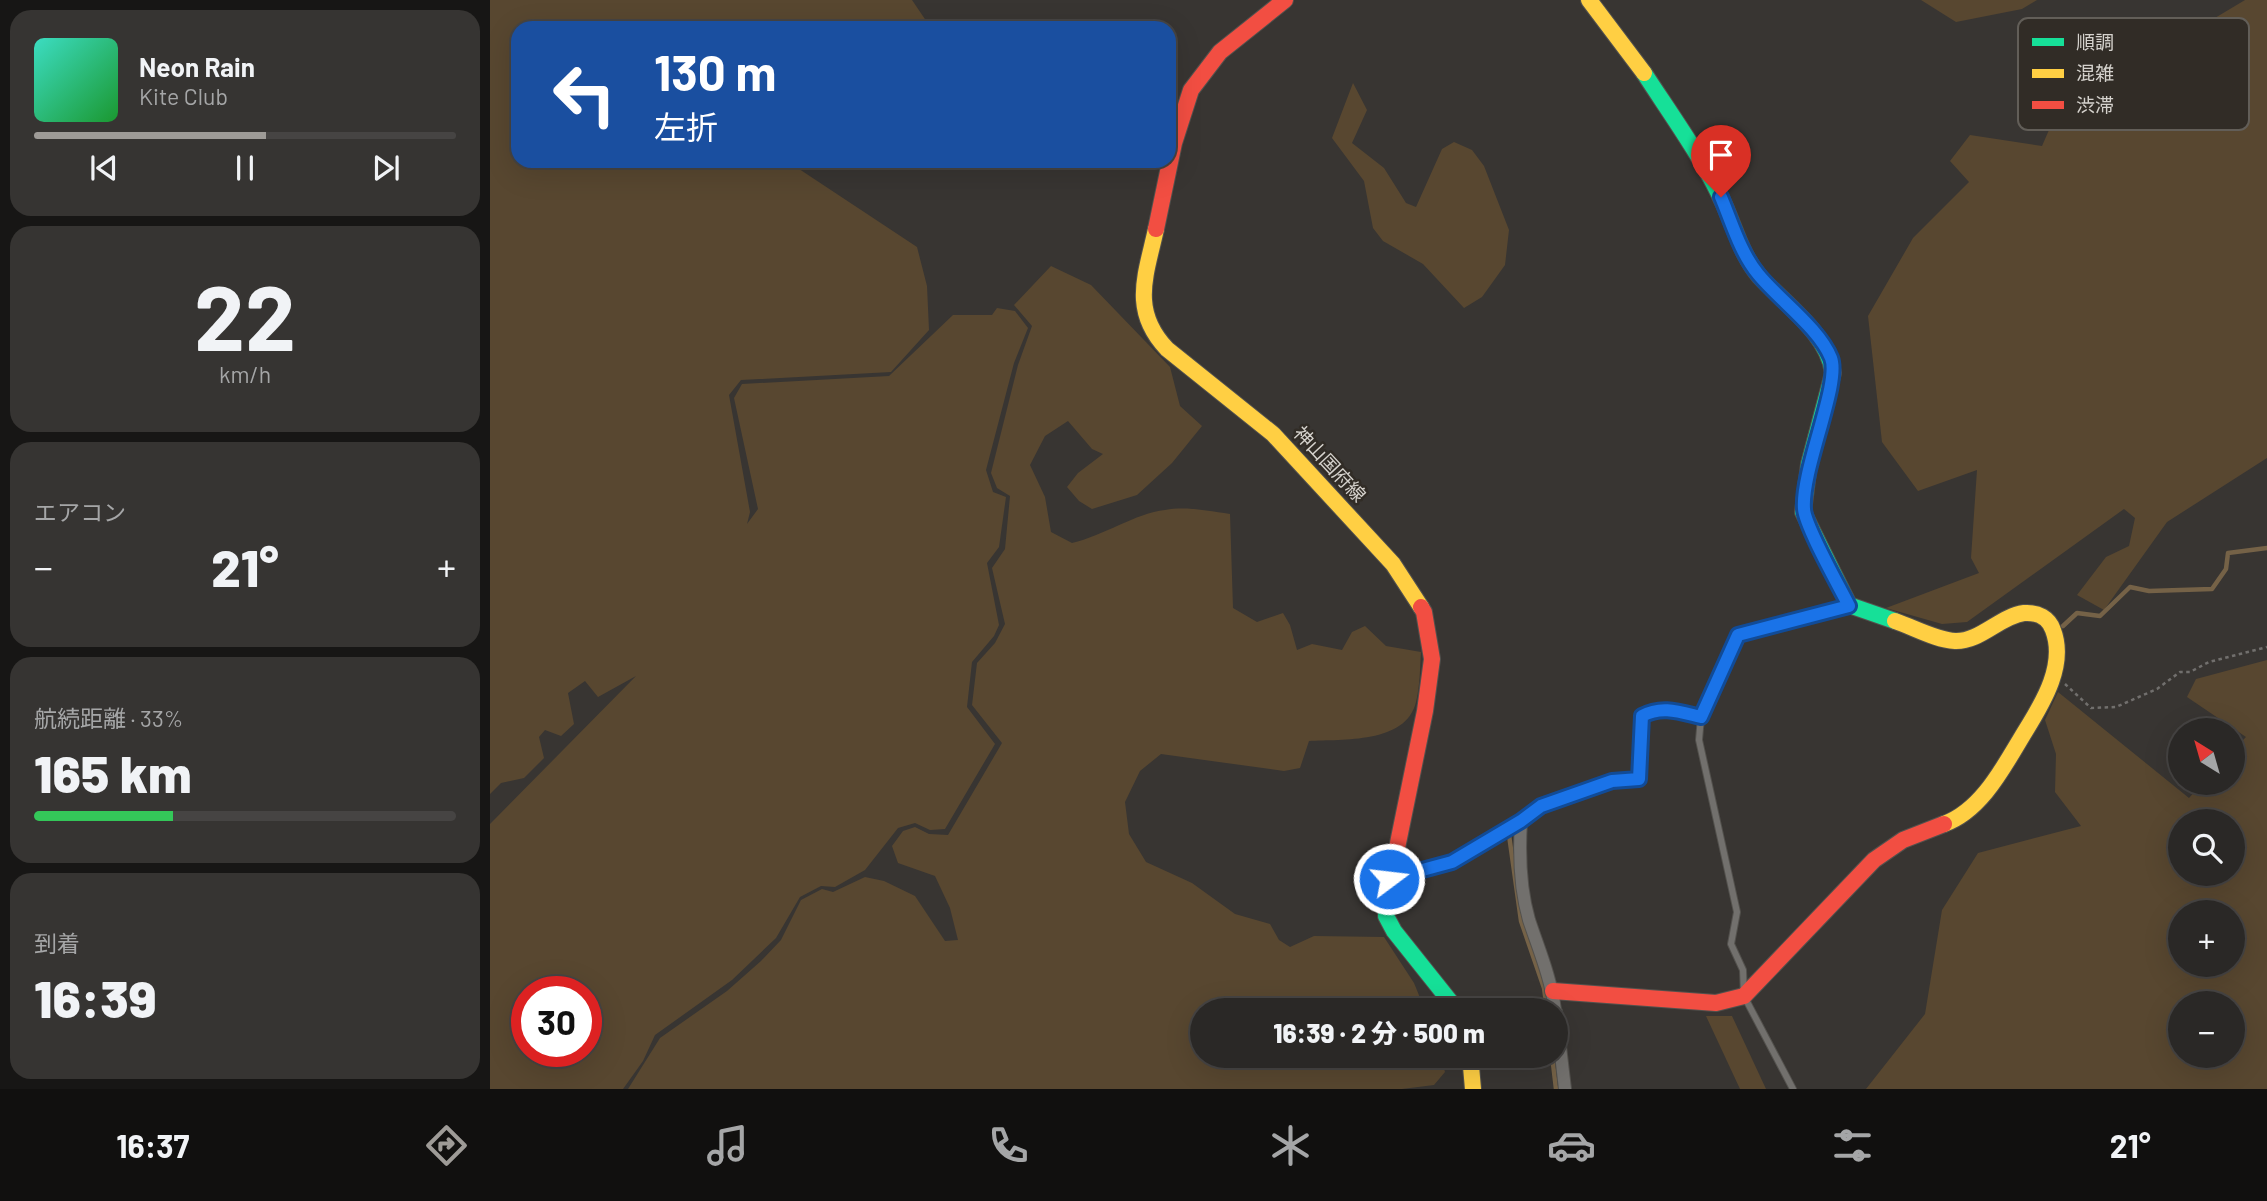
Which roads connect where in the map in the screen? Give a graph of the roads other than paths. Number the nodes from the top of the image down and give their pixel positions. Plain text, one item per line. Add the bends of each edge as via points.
1 (1284, 0) edge
2 (1589, 0) edge
3 (1176, 137) edge
4 (1169, 168) edge
5 (1849, 606) junction
6 (1701, 717) junction
7 (1521, 821) junction
8 (1389, 879) junction
9 (1553, 991) junction
10 (1744, 996) junction
11 (1448, 998) edge
12 (1554, 998) edge
13 (1471, 1068) edge
14 (1563, 1068) edge
15 (1473, 1089) edge
16 (1566, 1089) edge
17 (1793, 1089) edge

1 - 3 street, 神山国府線 via 1220,52 1191,90
2 - 5 street via 1638,63 1705,168 1746,257 1831,358 1833,373 1809,464 1803,512
4 - 8 street, 神山国府線 via 1143,291 1142,311 1155,336 1273,434 1393,564 1424,612 1432,659
5 - 6 lane via 1738,635
5 - 10 street via 1957,641 2010,616 2034,613 2049,620 2057,633 2054,675 2037,712 1971,811 1903,840 1874,860
6 - 7 lane via 1652,710 1642,716 1639,779 1612,781 1541,806
6 - 10 lane via 1699,740 1737,912 1731,944 1743,970
7 - 8 street via 1452,862
7 - 9 street via 1519,855 1528,917
8 - 11 street, 神山国府線 via 1386,916
9 - 10 street via 1716,1003
9 - 12 street
10 - 17 lane
13 - 15 street
14 - 16 street

